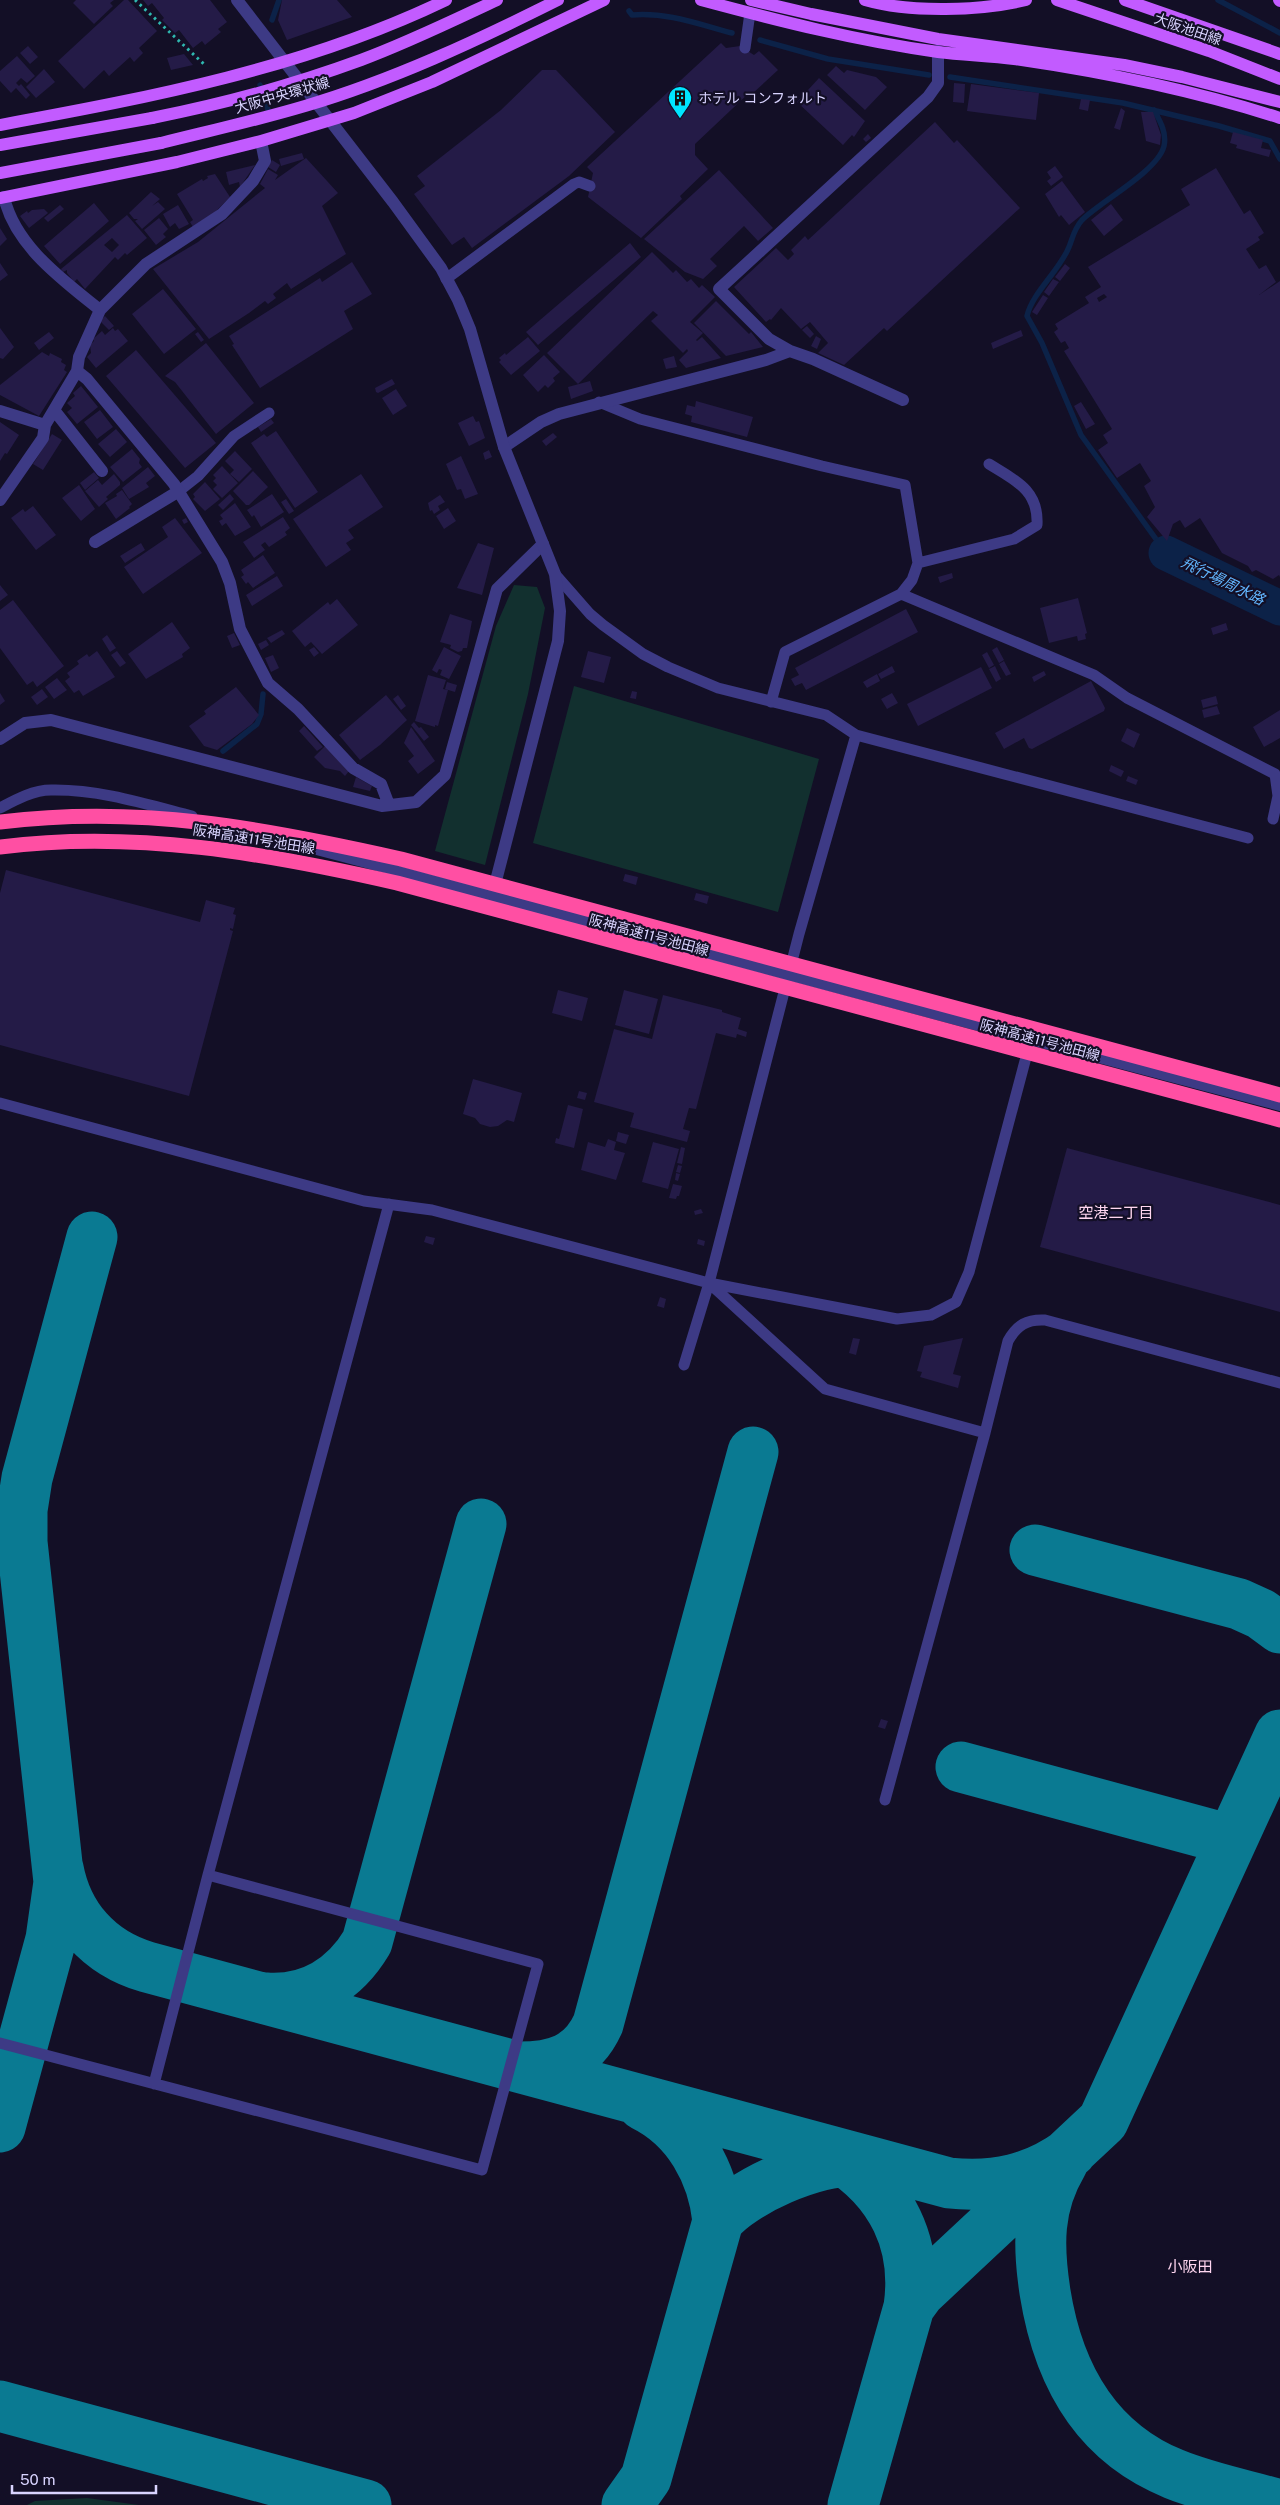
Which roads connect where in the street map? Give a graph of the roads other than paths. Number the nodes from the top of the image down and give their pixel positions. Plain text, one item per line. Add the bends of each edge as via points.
1 (237, 0) edge
2 (446, 0) edge
3 (497, 0) edge
4 (558, 0) edge
5 (604, 0) edge
6 (702, 0) edge
7 (751, 0) edge
8 (865, 0) edge
9 (1026, 0) edge
10 (1057, 0) edge
11 (1125, 0) edge
12 (750, 13) junction
13 (745, 48) dead end
14 (938, 52) junction
15 (1280, 54) edge
16 (284, 61) junction
17 (1280, 79) edge
18 (1280, 102) edge
19 (1280, 118) edge
20 (329, 121) junction
21 (0, 125) edge
22 (261, 141) junction
23 (0, 145) edge
24 (0, 173) edge
25 (590, 186) dead end
26 (2, 197) edge
27 (446, 279) junction
28 (100, 310) junction
29 (790, 352) junction
30 (77, 371) junction
31 (903, 400) dead end
32 (599, 402) junction
33 (54, 410) junction
34 (0, 411) edge
35 (270, 413) dead end
36 (46, 425) junction
37 (504, 447) junction
38 (989, 464) dead end
39 (102, 471) dead end
40 (179, 491) junction
41 (0, 500) edge
42 (95, 542) dead end
43 (543, 544) junction
44 (918, 563) junction
45 (555, 574) junction
46 (901, 594) junction
47 (772, 702) junction
48 (856, 735) junction
49 (0, 740) edge
50 (1279, 797) edge
51 (389, 805) junction
52 (0, 808) edge
53 (1273, 819) dead end
54 (0, 822) edge
55 (1248, 838) dead end
56 (0, 847) edge
57 (492, 896) junction
58 (788, 976) junction
59 (1031, 1039) junction
60 (1280, 1095) edge
61 (0, 1103) edge
62 (1280, 1105) edge
63 (1280, 1120) edge
64 (389, 1204) junction
65 (709, 1283) junction
66 (684, 1364) dead end
67 (1280, 1383) edge
68 (985, 1434) junction
69 (886, 1800) dead end
70 (208, 1875) junction
71 (0, 2043) edge
72 (154, 2084) junction

1 - 16 street
2 - 16 main road via 372,32
3 - 23 main road, 大阪中央環状線, bridge via 426,34 334,69 238,99
4 - 24 main road, 大阪中央環状線, bridge via 458,49 305,106 161,144
5 - 20 main road via 432,82
6 - 12 main road
7 - 18 main road via 938,39 1133,66
8 - 9 main road via 928,8
10 - 17 main road, 大阪池田線
11 - 15 main road, 大阪池田線
12 - 13 lane
12 - 14 main road via 858,38
14 - 19 main road via 1012,59 1156,84
14 - 29 street via 939,78 928,97 720,289 769,339
16 - 20 street
16 - 21 main road via 177,90
20 - 22 main road
20 - 27 street via 393,202
22 - 26 main road via 177,162
22 - 28 street via 265,161 232,205 209,224 146,264
25 - 27 lane via 574,184
26 - 28 street via 16,227 40,258
27 - 37 street via 470,329
28 - 30 street via 78,357
29 - 31 street via 813,359
29 - 32 street
30 - 33 street
30 - 40 street
32 - 37 street via 549,418
32 - 44 lane via 640,419 905,485
33 - 36 street
33 - 39 street
34 - 36 street
35 - 40 lane via 234,436 198,476
36 - 41 street via 43,438
37 - 43 street
38 - 44 lane via 1025,486 1038,510 1037,525 1014,539
40 - 42 street
40 - 51 street via 222,562 240,629 268,683 298,709 353,768 381,784
43 - 45 street
43 - 51 street via 496,589 445,775 416,802
44 - 46 lane via 908,588
45 - 47 lane via 590,614 643,654 718,688
45 - 57 street via 560,611 558,641
46 - 47 lane via 785,652
46 - 50 lane via 1094,675 1127,698 1275,774
47 - 48 lane via 826,715
48 - 55 lane
48 - 58 lane
49 - 51 street via 25,723 51,720 382,806
50 - 53 lane
52 - 57 lane via 19,798 50,790 113,796
54 - 60 highway, 阪神高速11号池田線, bridge via 68,816 168,818 274,832 338,845 402,859
56 - 63 highway, 阪神高速11号池田線, bridge via 71,841 164,843 270,856 334,869 397,883
57 - 58 street
58 - 59 street
58 - 65 lane
59 - 62 street
59 - 65 lane via 969,1272 956,1302 930,1316 897,1319
61 - 64 lane via 364,1201
64 - 65 lane via 432,1210
64 - 70 lane
65 - 66 lane
65 - 68 lane via 825,1389
67 - 68 lane via 1033,1319 1014,1330 1008,1340
68 - 69 lane
70 - 72 lane
70 - 72 lane via 538,1964 482,2170
71 - 72 lane

